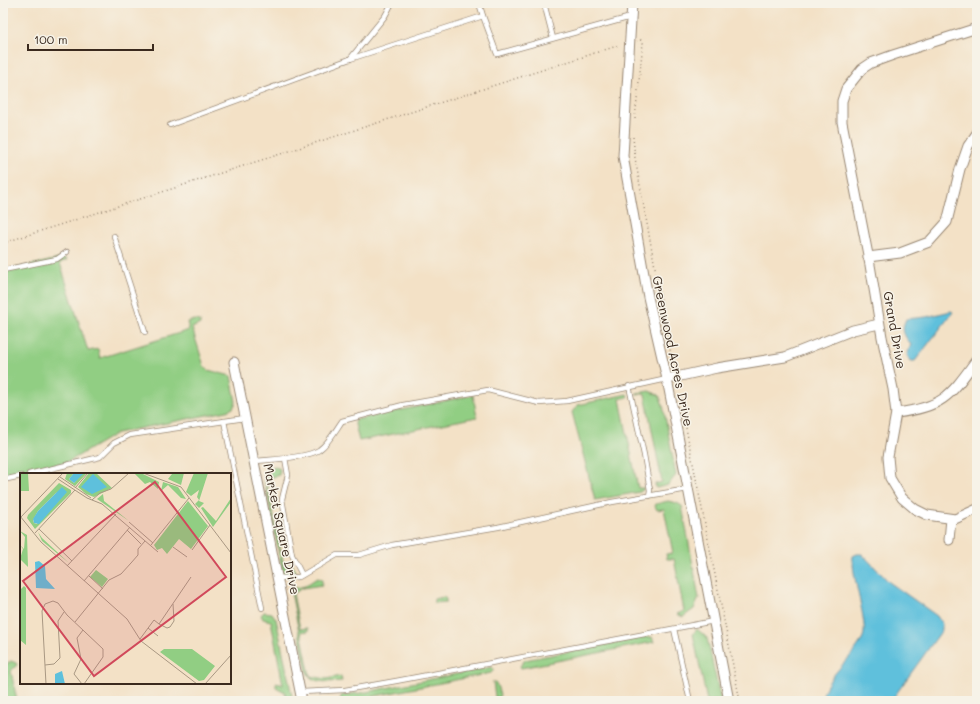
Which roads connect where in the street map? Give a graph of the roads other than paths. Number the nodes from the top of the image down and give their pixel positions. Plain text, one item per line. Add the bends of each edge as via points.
1 (392, 3) edge
2 (479, 3) edge
3 (544, 3) edge
4 (632, 3) edge
5 (484, 16) junction
6 (632, 17) junction
7 (977, 28) edge
8 (553, 38) junction
9 (350, 59) junction
10 (170, 125) dead end
11 (977, 133) edge
12 (114, 236) dead end
13 (67, 252) dead end
14 (868, 257) junction
15 (3, 270) edge
16 (879, 324) junction
17 (145, 332) dead end
18 (977, 359) edge
19 (234, 362) dead end
20 (667, 379) junction
21 (628, 386) junction
22 (896, 413) junction
23 (246, 418) junction
24 (224, 421) junction
25 (285, 458) junction
26 (254, 461) junction
27 (33, 473) edge
28 (20, 476) edge
29 (3, 480) edge
30 (688, 489) junction
31 (649, 496) junction
32 (976, 509) edge
33 (951, 519) junction
34 (949, 540) dead end
35 (302, 576) junction
36 (278, 578) junction
37 (262, 608) dead end
38 (714, 622) junction
39 (674, 629) junction
40 (302, 696) edge
41 (690, 701) edge
42 (729, 701) edge

1 - 9 lane via 385,16
2 - 5 lane
3 - 8 lane
4 - 6 street, Greenwood Acres Drive
5 - 8 lane via 497,54
5 - 9 lane
6 - 8 lane
6 - 20 street, Greenwood Acres Drive via 623,156 648,297
7 - 14 street, Grand Drive via 870,63 849,84 842,101 842,122
9 - 10 lane
11 - 14 street via 968,146 947,222 928,242 900,252
12 - 17 lane
13 - 15 lane via 57,259
14 - 16 street, Grand Drive
16 - 20 street via 854,330 785,357
16 - 22 street, Grand Drive
18 - 22 street via 955,390 945,398 926,408
19 - 23 street, Market Square Drive
20 - 21 lane
20 - 30 street, Greenwood Acres Drive
21 - 25 lane via 567,402 539,403 488,390 403,405 342,421 331,438 318,450
21 - 31 lane via 644,455
22 - 33 street, Grand Drive via 888,457 890,478 902,498 915,509 931,516
23 - 24 lane
23 - 26 street, Market Square Drive
24 - 27 lane via 130,435 114,443 100,458
24 - 37 lane
25 - 26 lane
25 - 35 lane via 288,475 282,499 292,555
26 - 36 street, Market Square Drive
28 - 29 lane
30 - 31 lane
30 - 38 street, Greenwood Acres Drive
31 - 35 lane via 498,527 392,545 359,555 337,555
32 - 33 street, Grand Drive via 960,518
33 - 34 street
35 - 36 lane
36 - 40 street, Market Square Drive
38 - 39 lane
38 - 42 street, Greenwood Acres Drive
39 - 40 lane via 396,682
39 - 41 lane

